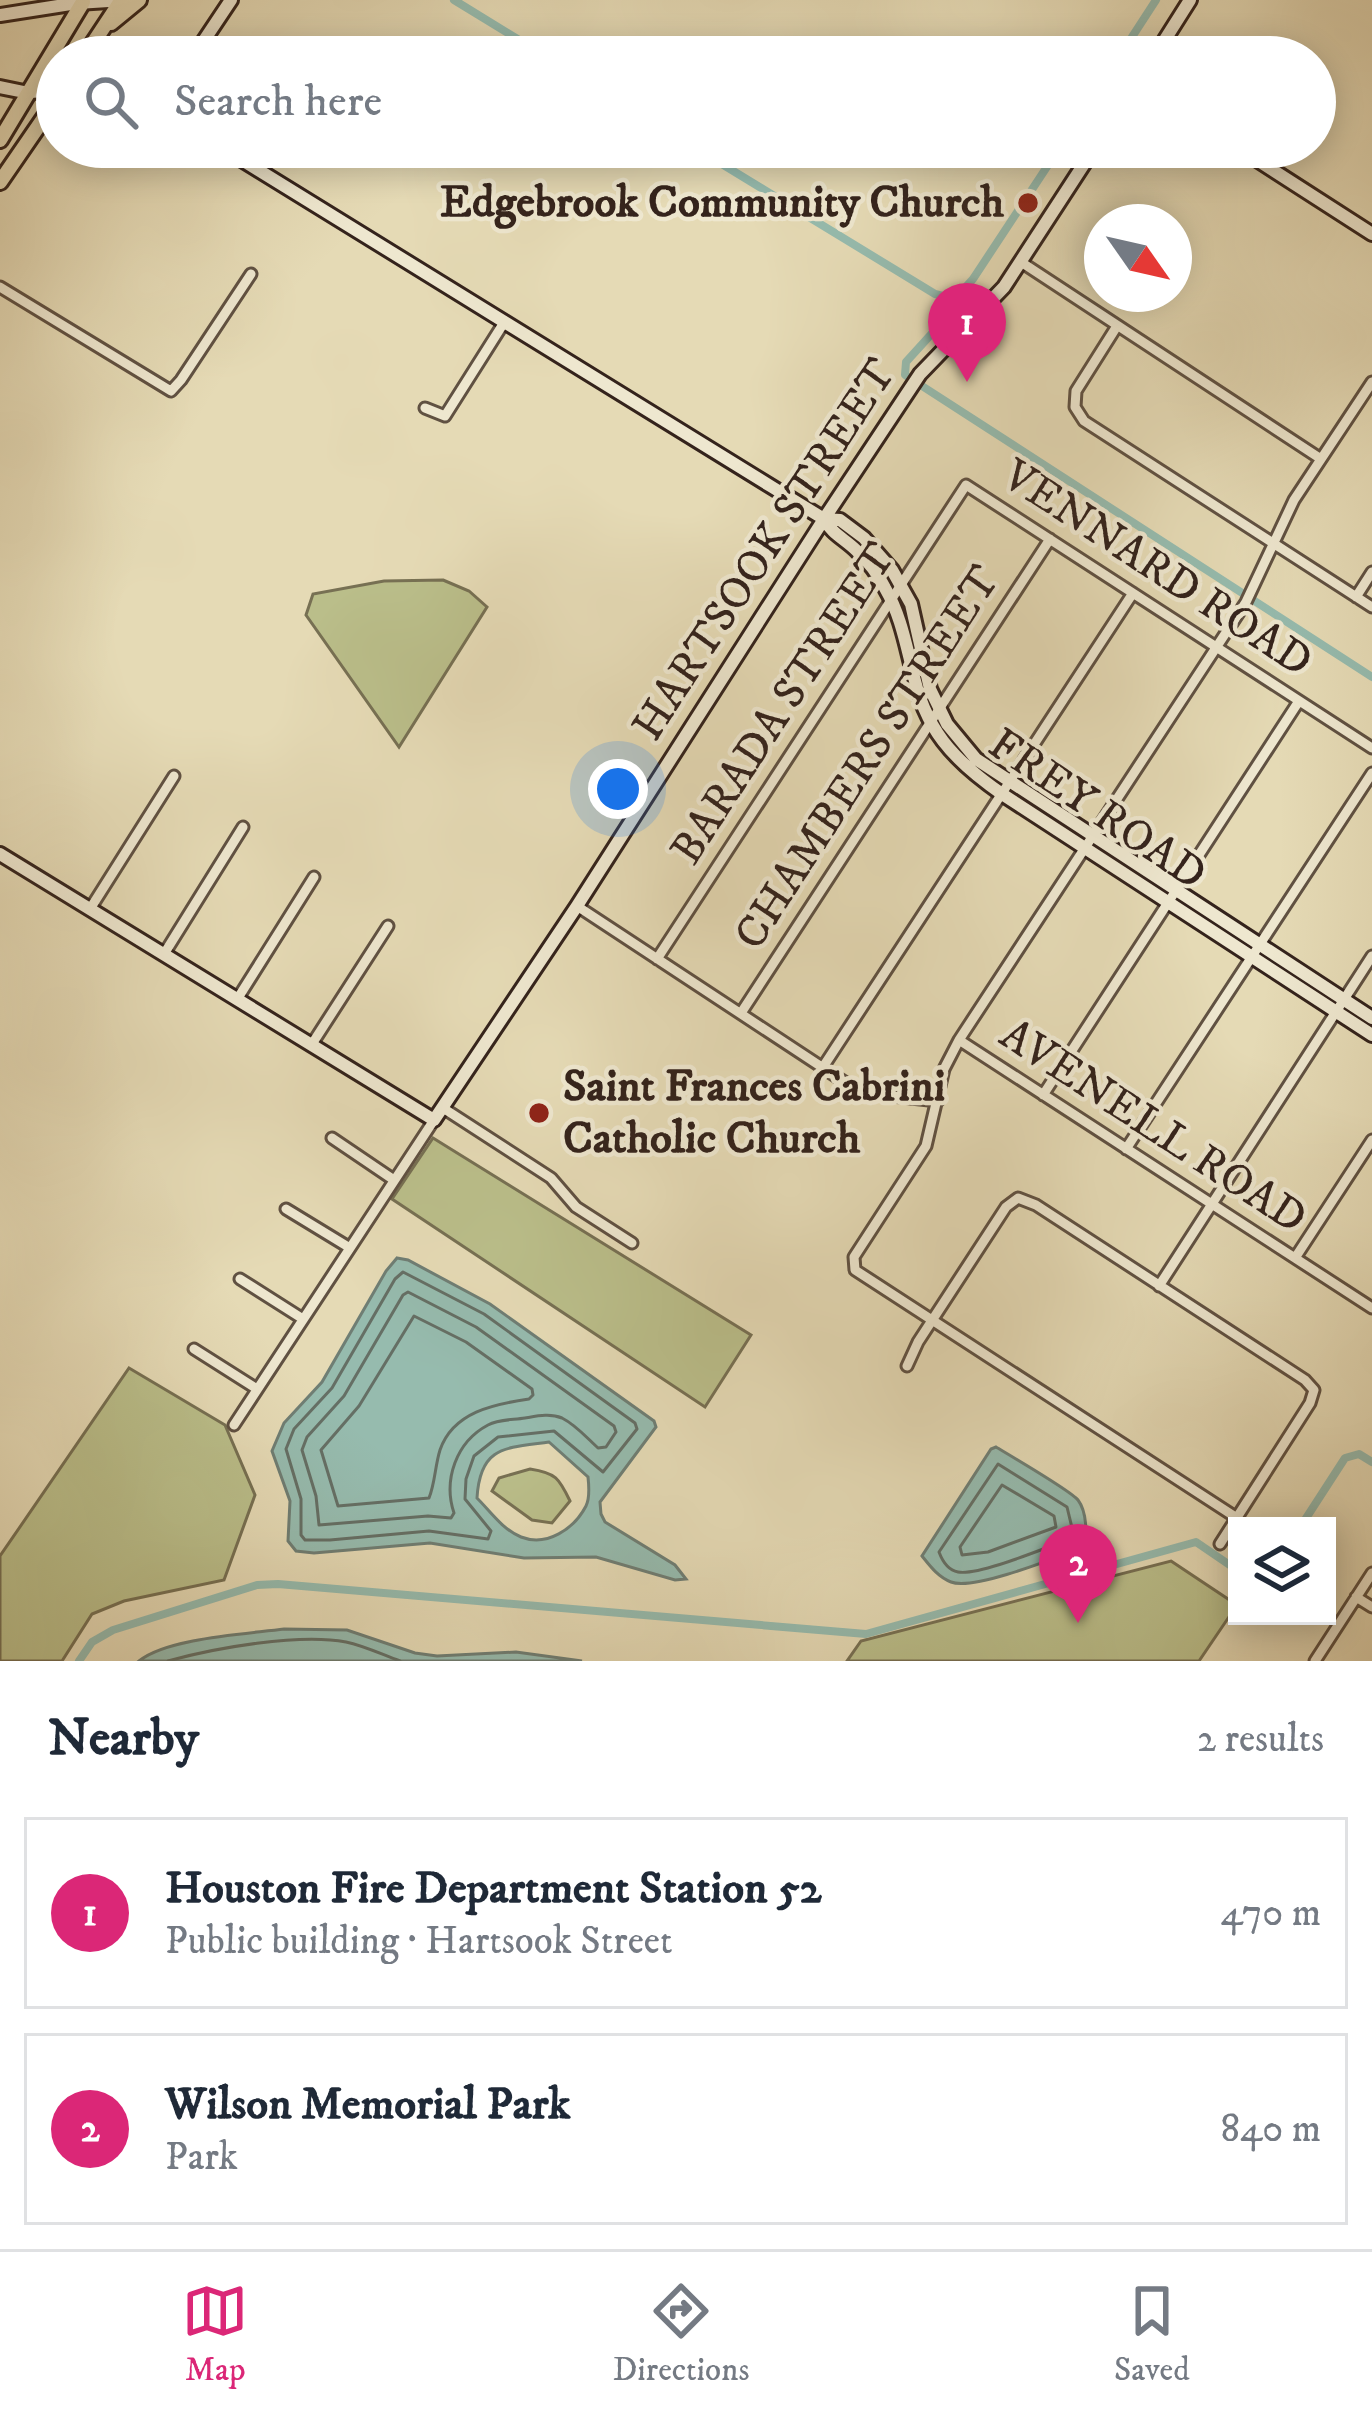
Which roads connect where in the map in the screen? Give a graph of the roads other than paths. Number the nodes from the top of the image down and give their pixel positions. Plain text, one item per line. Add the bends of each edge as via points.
1 (54, 0) edge
2 (122, 0) edge
3 (140, 0) edge
4 (231, 0) edge
5 (1190, 0) edge
6 (84, 1) edge
7 (33, 10) junction
8 (0, 15) edge
9 (70, 24) junction
10 (102, 29) junction
11 (63, 36) edge
12 (65, 36) edge
13 (98, 36) edge
14 (207, 36) edge
15 (1167, 36) edge
16 (36, 79) edge
17 (0, 87) edge
18 (28, 92) junction
19 (36, 92) edge
20 (36, 125) edge
21 (0, 140) edge
22 (255, 168) edge
23 (1081, 168) edge
24 (1270, 168) edge
25 (0, 182) edge
26 (1372, 234) edge
27 (1021, 262) junction
28 (251, 274) dead end
29 (0, 287) edge
30 (505, 321) junction
31 (1117, 326) junction
32 (1372, 382) edge
33 (425, 408) dead end
34 (1321, 459) junction
35 (966, 484) joint
36 (824, 519) junction
37 (1050, 539) junction
38 (1274, 543) junction
39 (1372, 572) edge
40 (902, 584) junction
41 (1133, 593) junction
42 (1356, 597) junction
43 (891, 600) junction
44 (1372, 607) edge
45 (1216, 647) junction
46 (1300, 701) junction
47 (940, 707) junction
48 (931, 722) junction
49 (1372, 748) edge
50 (1372, 773) edge
51 (174, 776) dead end
52 (1006, 788) junction
53 (243, 827) dead end
54 (1088, 843) junction
55 (0, 854) edge
56 (314, 877) dead end
57 (1172, 897) junction
58 (577, 906) junction
59 (90, 909) junction
60 (388, 926) dead end
61 (1256, 951) junction
62 (164, 954) junction
63 (1372, 956) edge
64 (657, 959) junction
65 (238, 998) junction
66 (1340, 1006) junction
67 (741, 1013) junction
68 (1372, 1018) edge
69 (1372, 1035) edge
70 (959, 1040) junction
71 (312, 1044) junction
72 (823, 1067) junction
73 (1043, 1095) junction
74 (938, 1102) junction
75 (438, 1114) junction
76 (332, 1138) dead end
77 (1372, 1139) edge
78 (1126, 1148) junction
79 (394, 1180) junction
80 (1210, 1203) junction
81 (286, 1209) dead end
82 (632, 1243) dead end
83 (350, 1248) junction
84 (1295, 1258) junction
85 (240, 1279) dead end
86 (1160, 1286) junction
87 (1372, 1308) edge
88 (304, 1319) junction
89 (932, 1320) junction
90 (194, 1349) dead end
91 (907, 1366) dead end
92 (257, 1389) junction
93 (234, 1425) dead end
94 (1235, 1517) edge
95 (1238, 1517) edge
96 (1228, 1532) edge
97 (1220, 1544) dead end
98 (1372, 1573) edge
99 (1356, 1597) junction
100 (1372, 1607) edge
101 (1315, 1661) edge

1 - 7 street
2 - 6 street
2 - 10 main road
3 - 10 main road
4 - 14 street
5 - 15 street
6 - 7 street
6 - 9 main road
7 - 8 street
9 - 11 main road
9 - 12 main road
10 - 13 main road
16 - 18 main road
17 - 18 street
18 - 19 street
18 - 21 main road
20 - 25 main road
22 - 30 street, FREY ROAD
23 - 27 street, HARTSOOK STREET
24 - 26 street
27 - 31 street
27 - 36 street, HARTSOOK STREET via 920,374
28 - 29 street via 171,391
30 - 33 street via 445,416
30 - 36 street, FREY ROAD
31 - 34 street
31 - 38 street via 1076,391 1084,421
32 - 34 street
34 - 38 street
35 - 37 street, VENNARD ROAD
35 - 40 street, BARADA STREET
36 - 40 street, FREY ROAD via 864,538
36 - 43 street, FREY ROAD via 871,566
36 - 58 street, HARTSOOK STREET
37 - 41 street, VENNARD ROAD
37 - 47 street, CHAMBERS STREET
38 - 42 street
38 - 45 street
39 - 42 street
40 - 43 street, BARADA STREET
40 - 47 street, FREY ROAD
41 - 45 street, VENNARD ROAD
41 - 52 street
42 - 44 street
43 - 48 street, FREY ROAD
43 - 64 street, BARADA STREET
45 - 46 street, VENNARD ROAD
45 - 54 street
46 - 49 street, VENNARD ROAD
46 - 57 street
47 - 48 street, CHAMBERS STREET
47 - 52 street, FREY ROAD via 964,746
48 - 52 street, FREY ROAD via 976,777
48 - 67 street, CHAMBERS STREET
50 - 61 street
51 - 59 street
52 - 54 street, FREY ROAD
52 - 72 street
53 - 62 street
54 - 57 street, FREY ROAD
54 - 70 street
55 - 59 street
56 - 65 street
57 - 61 street, FREY ROAD
57 - 73 street
58 - 64 street
58 - 75 street, HARTSOOK STREET
59 - 62 street
60 - 71 street
61 - 66 street, FREY ROAD
61 - 78 street
62 - 65 street
63 - 66 street
64 - 67 street
65 - 71 street
66 - 68 street, FREY ROAD
66 - 69 street, FREY ROAD
66 - 80 street
67 - 72 street
70 - 73 street, AVENELL ROAD
70 - 74 street
71 - 75 street
72 - 74 street via 874,1094
73 - 78 street, AVENELL ROAD
74 - 89 street via 926,1146 854,1257 855,1270
75 - 79 street, HARTSOOK STREET
75 - 82 street via 551,1178 576,1207
76 - 79 street
77 - 84 street
78 - 80 street, AVENELL ROAD
79 - 83 street, HARTSOOK STREET
80 - 84 street, AVENELL ROAD
80 - 86 street
81 - 83 street
83 - 88 street, HARTSOOK STREET
84 - 87 street, AVENELL ROAD
85 - 88 street
86 - 89 street via 1018,1198
86 - 95 street via 1314,1390
88 - 92 street, HARTSOOK STREET
89 - 91 street
89 - 94 street
90 - 92 street
92 - 93 street, HARTSOOK STREET
96 - 97 street
98 - 99 street
99 - 100 street
99 - 101 street

